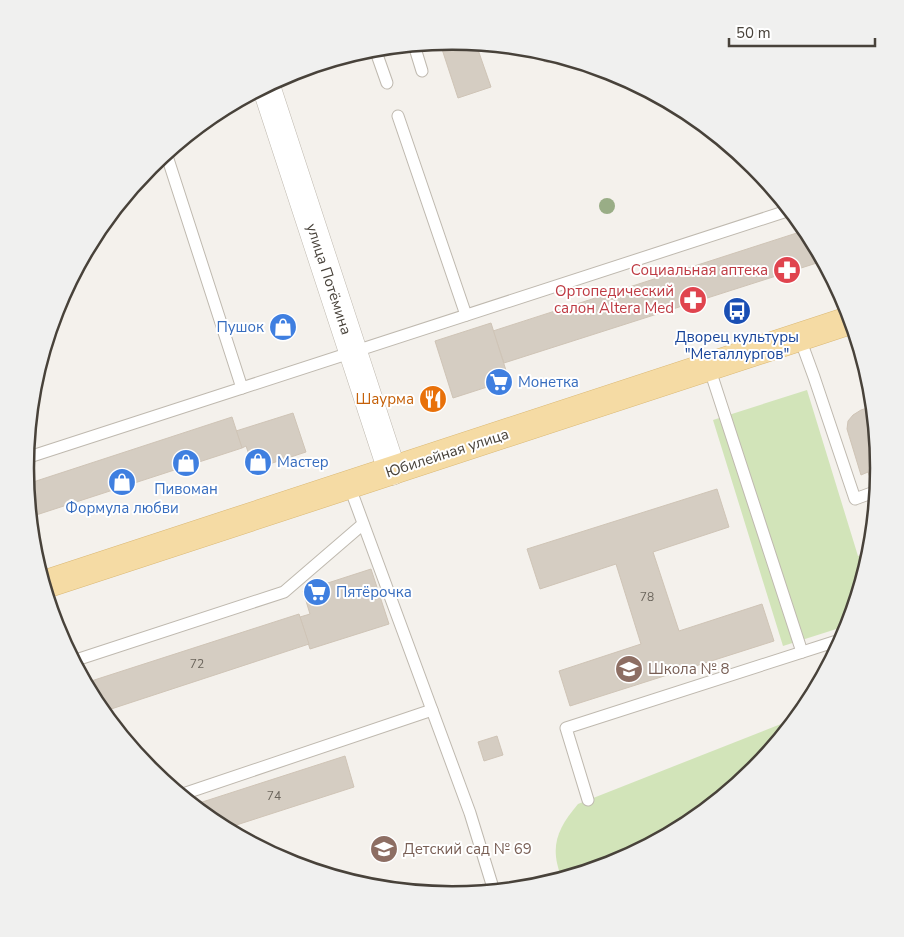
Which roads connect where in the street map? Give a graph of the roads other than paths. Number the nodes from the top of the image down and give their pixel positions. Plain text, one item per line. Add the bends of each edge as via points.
1 (416, 52) edge
2 (378, 57) edge
3 (422, 72) dead end
4 (387, 83) dead end
5 (268, 93) edge
6 (398, 116) dead end
7 (169, 161) edge
8 (783, 212) edge
9 (466, 315) junction
10 (844, 322) edge
11 (799, 336) junction
12 (353, 352) junction
13 (709, 367) junction
14 (242, 388) junction
15 (34, 455) edge
16 (392, 471) junction
17 (349, 485) junction
18 (869, 494) edge
19 (363, 524) junction
20 (50, 583) edge
21 (832, 643) edge
22 (802, 652) junction
23 (80, 659) edge
24 (432, 710) junction
25 (188, 792) edge
26 (588, 800) dead end
27 (492, 885) edge

1 - 3 lane
2 - 4 lane
5 - 12 street, улица Потёмина
6 - 9 lane
7 - 14 lane
8 - 9 lane
9 - 12 lane
10 - 11 main road, Юбилейная улица
11 - 13 main road, Юбилейная улица
11 - 18 lane via 855,499
12 - 14 lane
12 - 16 street, улица Потёмина
13 - 16 main road, Юбилейная улица
13 - 22 lane
14 - 15 lane
16 - 17 main road, Юбилейная улица
17 - 19 lane
17 - 20 main road, Юбилейная улица
19 - 23 lane via 284,592
19 - 24 lane
21 - 22 lane
22 - 26 lane via 566,728
24 - 25 lane
24 - 27 lane

